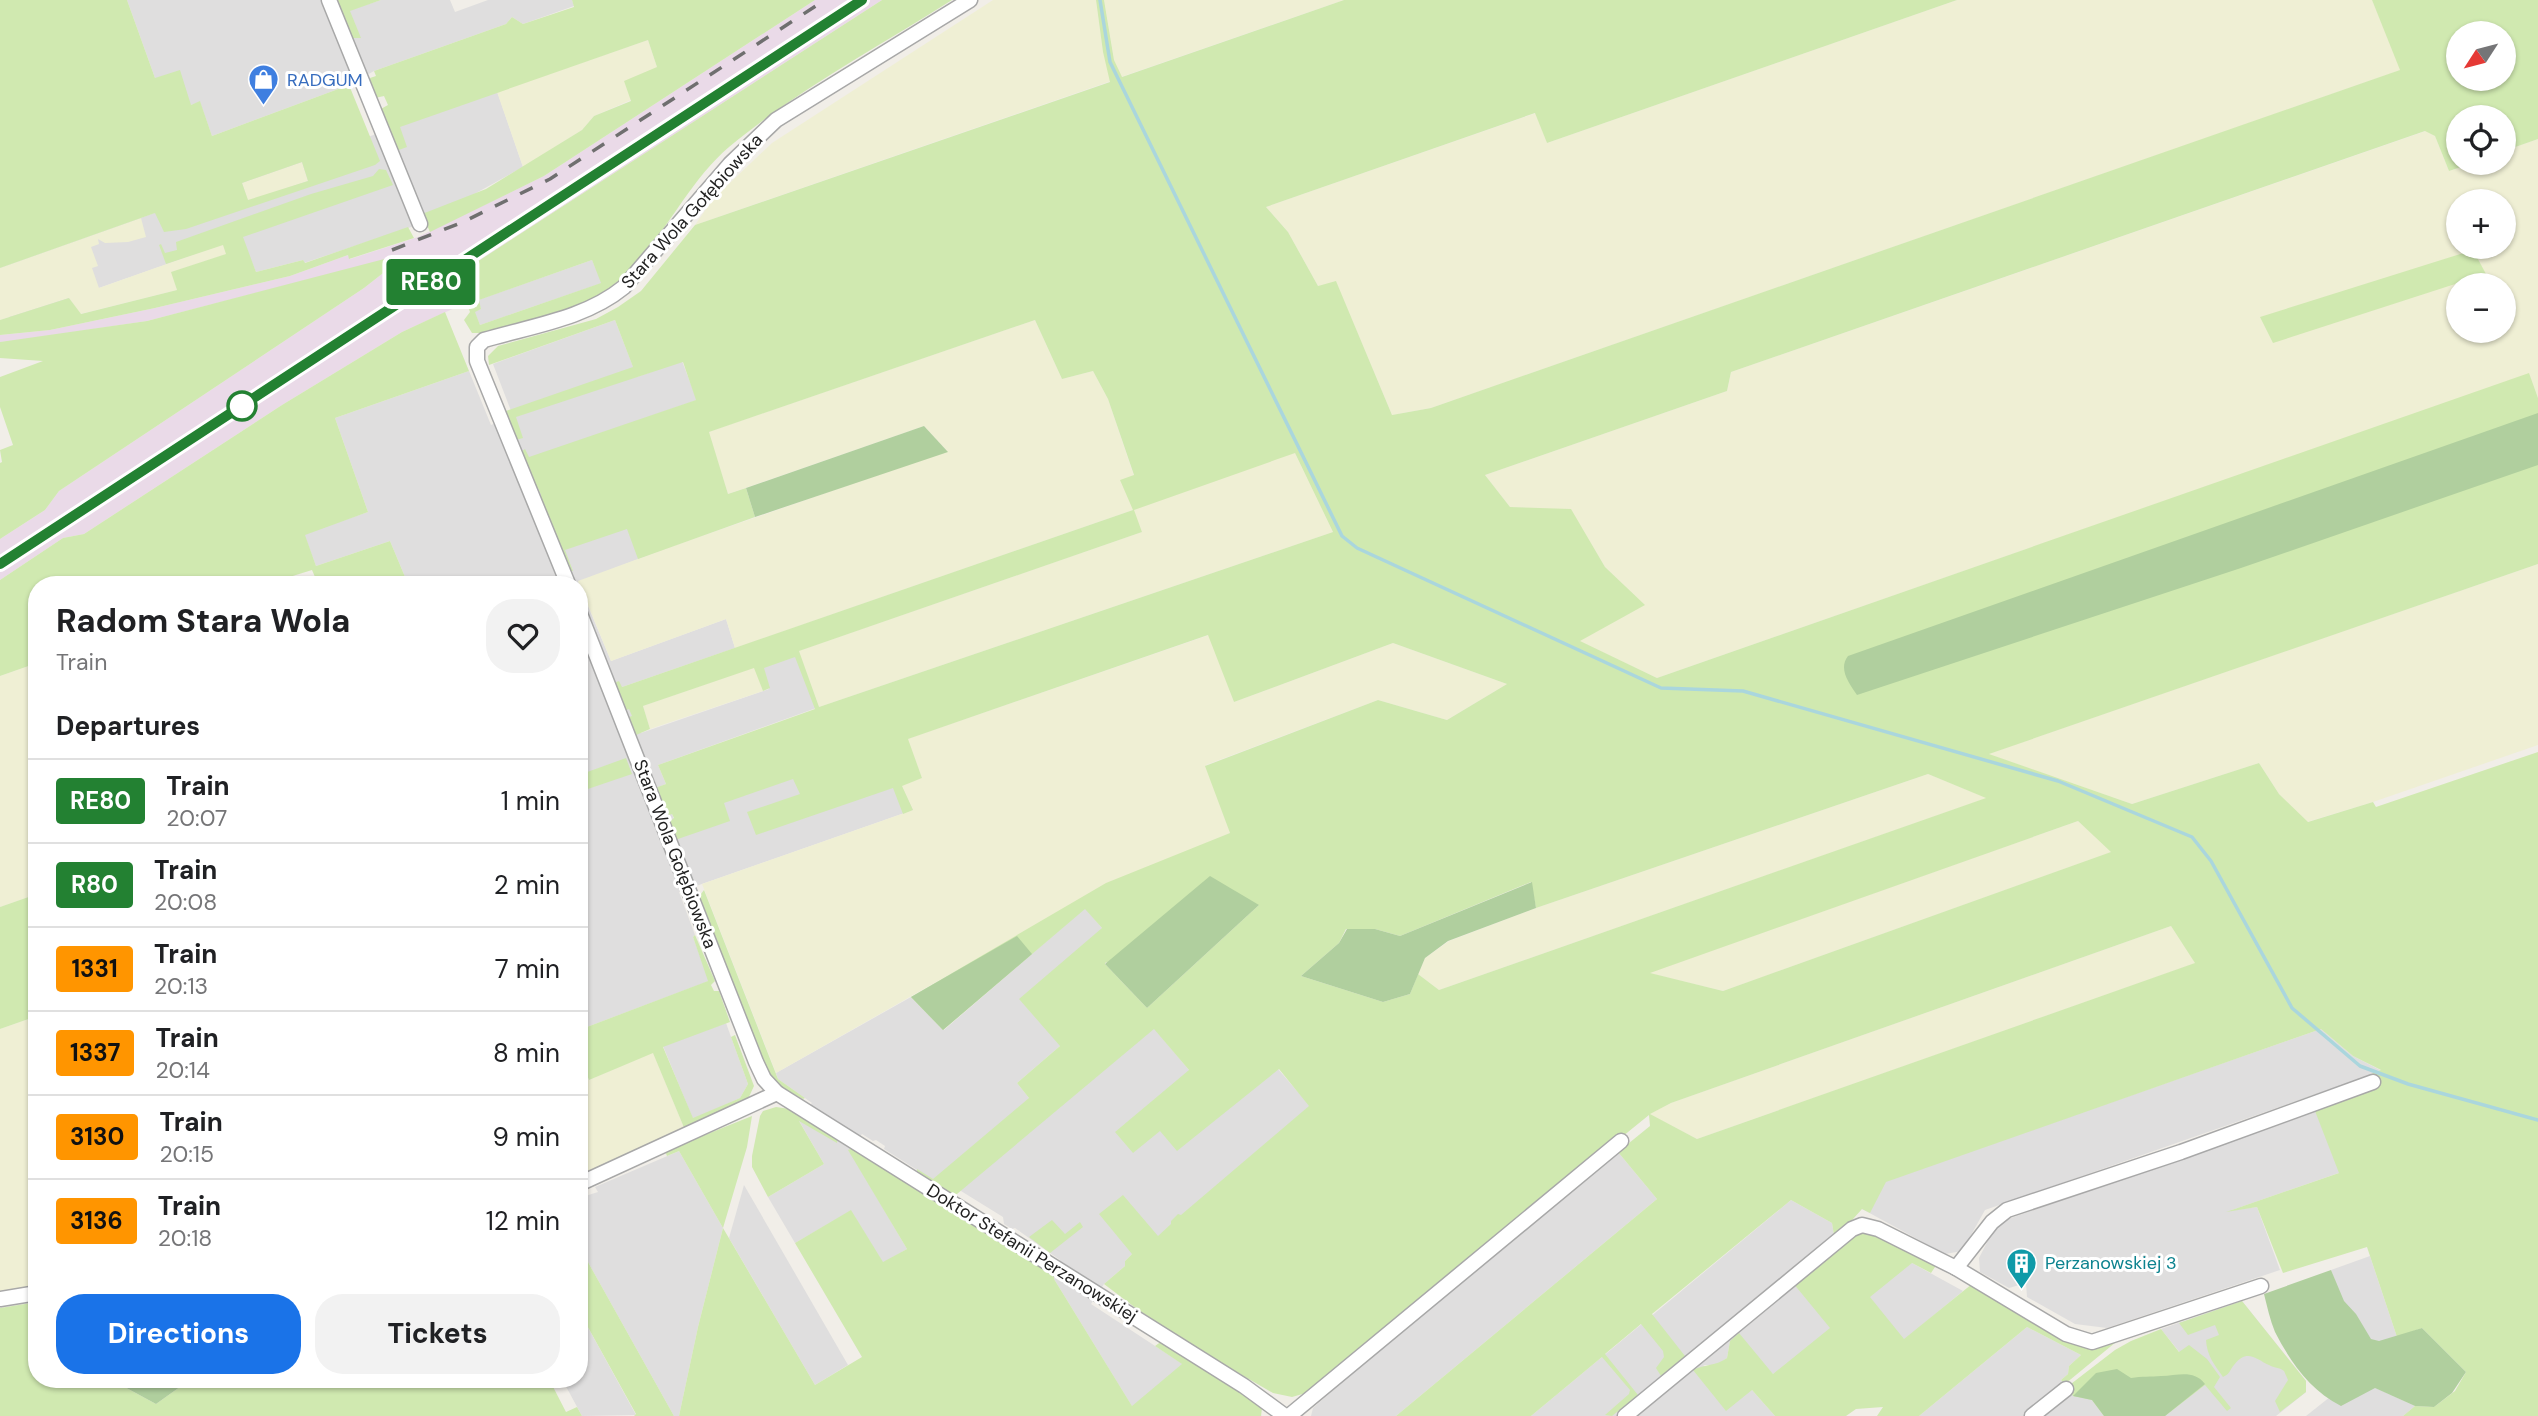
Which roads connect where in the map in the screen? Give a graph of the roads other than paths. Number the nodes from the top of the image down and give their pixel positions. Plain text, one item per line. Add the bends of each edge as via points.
1 (329, 0) edge
2 (970, 0) edge
3 (420, 224) dead end
4 (565, 576) edge
5 (588, 634) edge
6 (2373, 1083) dead end
7 (777, 1093) junction
8 (1621, 1141) dead end
9 (588, 1180) edge
10 (1956, 1268) junction
11 (2261, 1286) dead end
12 (28, 1294) edge
13 (0, 1299) edge
14 (2066, 1389) dead end
15 (1287, 1416) edge
16 (1625, 1416) edge
17 (2032, 1416) edge

1 - 3 street
2 - 4 street, Stara Wola Gołębiowska via 776,120 722,173 624,287 603,303 477,346 477,361
5 - 7 street, Stara Wola Gołębiowska via 756,1062
6 - 10 street via 2007,1210
7 - 9 street
7 - 15 street, Doktor Stefanii Perzanowskiej
8 - 15 street
10 - 11 street via 2066,1334 2092,1342
10 - 16 street via 1862,1224
12 - 13 street
14 - 17 street

